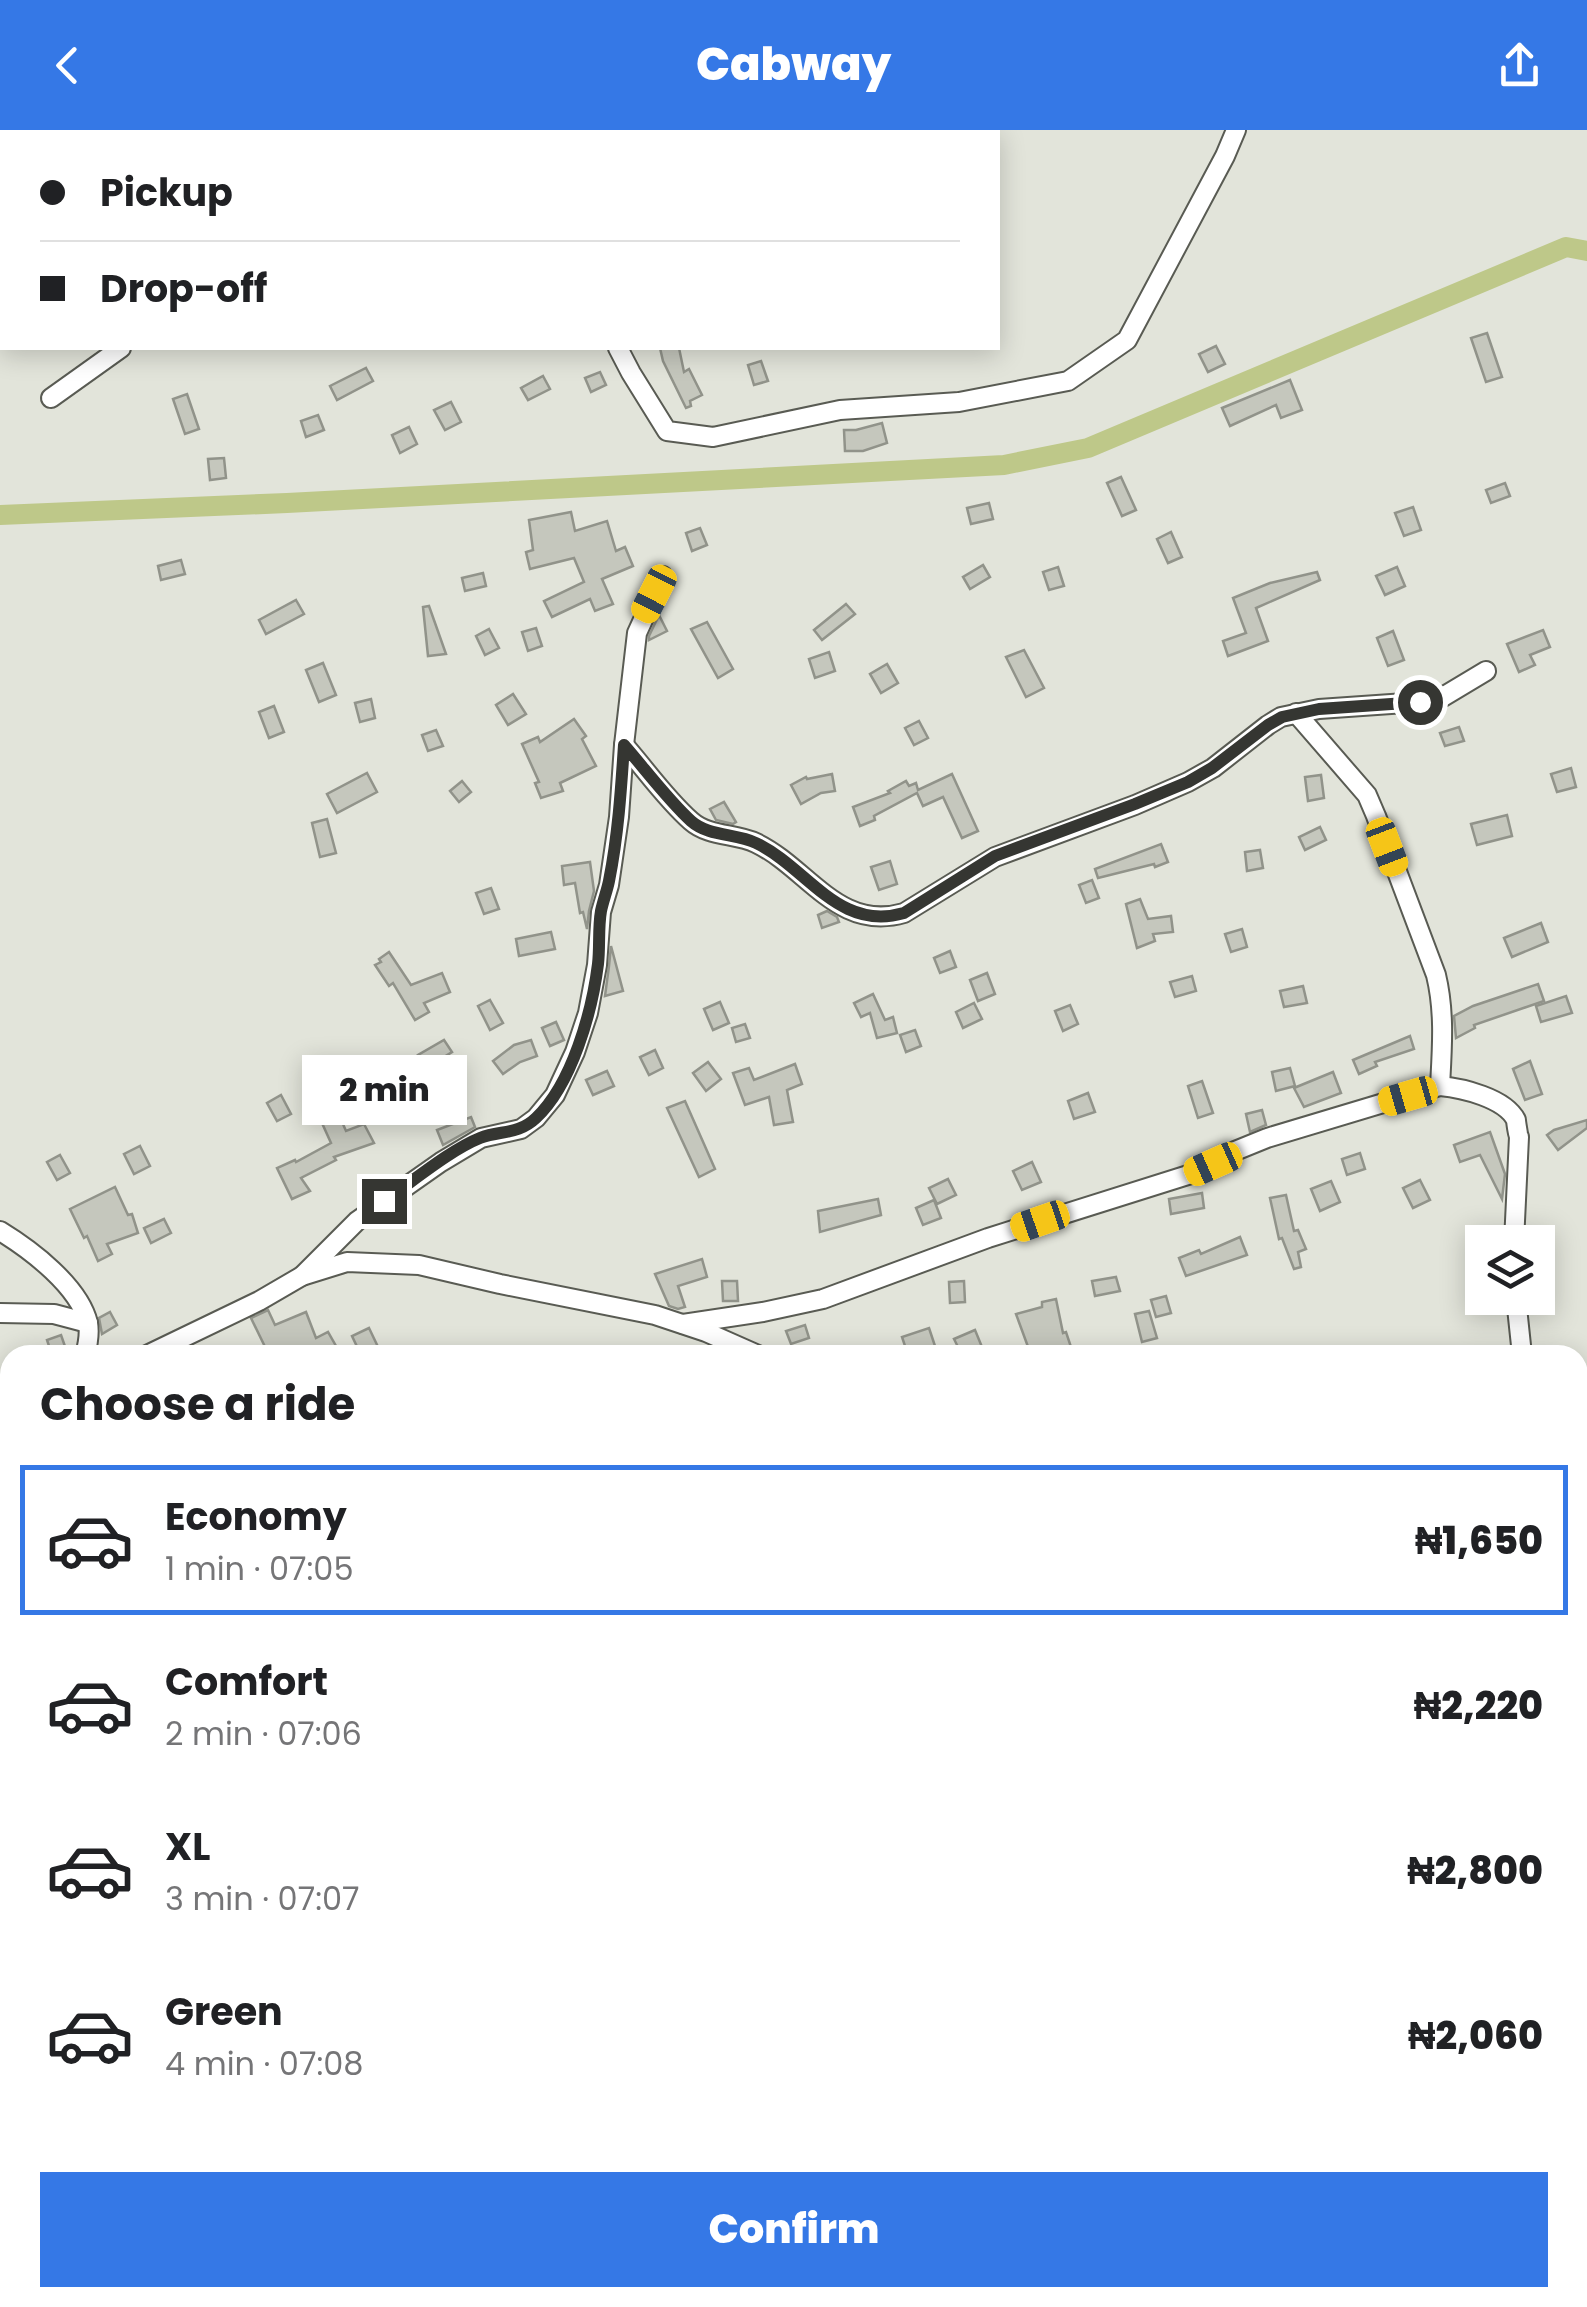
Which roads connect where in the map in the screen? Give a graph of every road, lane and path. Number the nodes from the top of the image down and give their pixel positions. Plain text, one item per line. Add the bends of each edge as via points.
1 (1236, 130) edge
2 (118, 350) edge
3 (619, 350) edge
4 (51, 398) dead end
5 (663, 576) dead end
6 (1486, 671) dead end
7 (1296, 713) junction
8 (624, 745) junction
9 (1440, 1086) junction
10 (1515, 1225) edge
11 (0, 1231) edge
12 (302, 1276) junction
13 (0, 1313) edge
14 (1518, 1315) edge
15 (88, 1323) junction
16 (682, 1324) junction
17 (88, 1345) edge
18 (167, 1345) edge
19 (735, 1345) edge
20 (1521, 1345) edge

1 - 3 street via 1128,340 1068,381 960,402 840,410 714,437 667,432
2 - 4 street
5 - 8 street via 637,633
6 - 7 street via 1441,698
7 - 8 street via 1188,782 995,856 888,918 865,916 830,899 758,843 693,823
7 - 9 street via 1372,805 1441,993
8 - 12 street via 598,965 556,1095 521,1129 482,1138 356,1220
9 - 10 street via 1485,1098 1516,1120
9 - 16 street via 1268,1138 1188,1175 823,1299
11 - 15 street via 55,1276
12 - 16 street via 347,1262 420,1265
12 - 18 street
13 - 15 street via 54,1314
14 - 20 street
15 - 17 street
16 - 19 street

